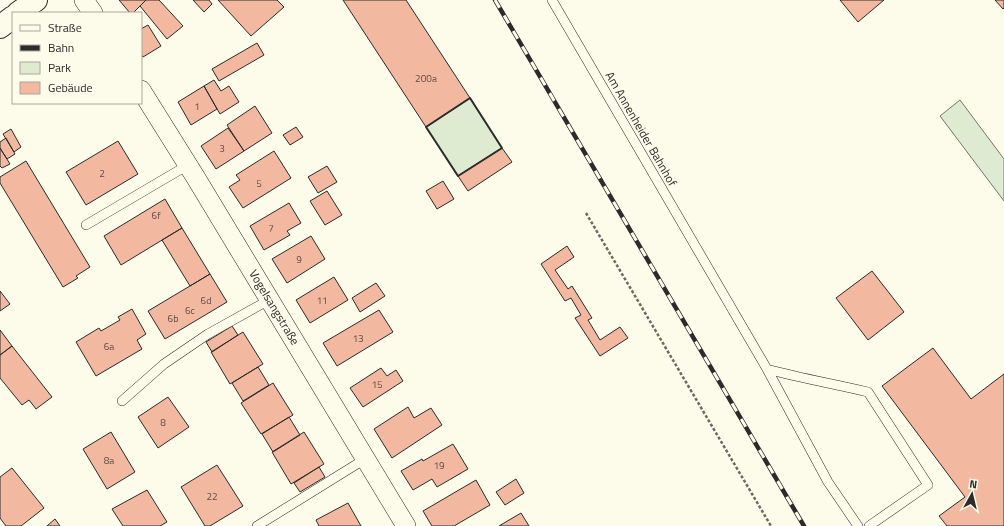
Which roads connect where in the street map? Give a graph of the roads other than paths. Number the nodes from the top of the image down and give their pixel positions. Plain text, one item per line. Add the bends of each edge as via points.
1 (36, 0) edge
2 (84, 0) edge
3 (552, 0) edge
4 (19, 12) edge
5 (91, 12) edge
6 (142, 92) edge
7 (188, 165) junction
8 (86, 225) dead end
9 (270, 300) junction
10 (767, 369) junction
11 (122, 401) dead end
12 (365, 459) junction
13 (257, 526) edge
14 (406, 526) edge
15 (858, 526) edge
16 (869, 526) edge

1 - 4 street
2 - 5 street
3 - 10 lane, Am Annenheider Bahnhof
6 - 7 street, Vogelsangstraße
7 - 8 lane
7 - 9 street, Vogelsangstraße
9 - 11 lane via 208,334 164,364
9 - 12 street, Vogelsangstraße
10 - 15 lane, Am Annenheider Bahnhof via 828,482
10 - 16 lane via 868,392 928,485
12 - 13 lane
12 - 14 street, Vogelsangstraße

